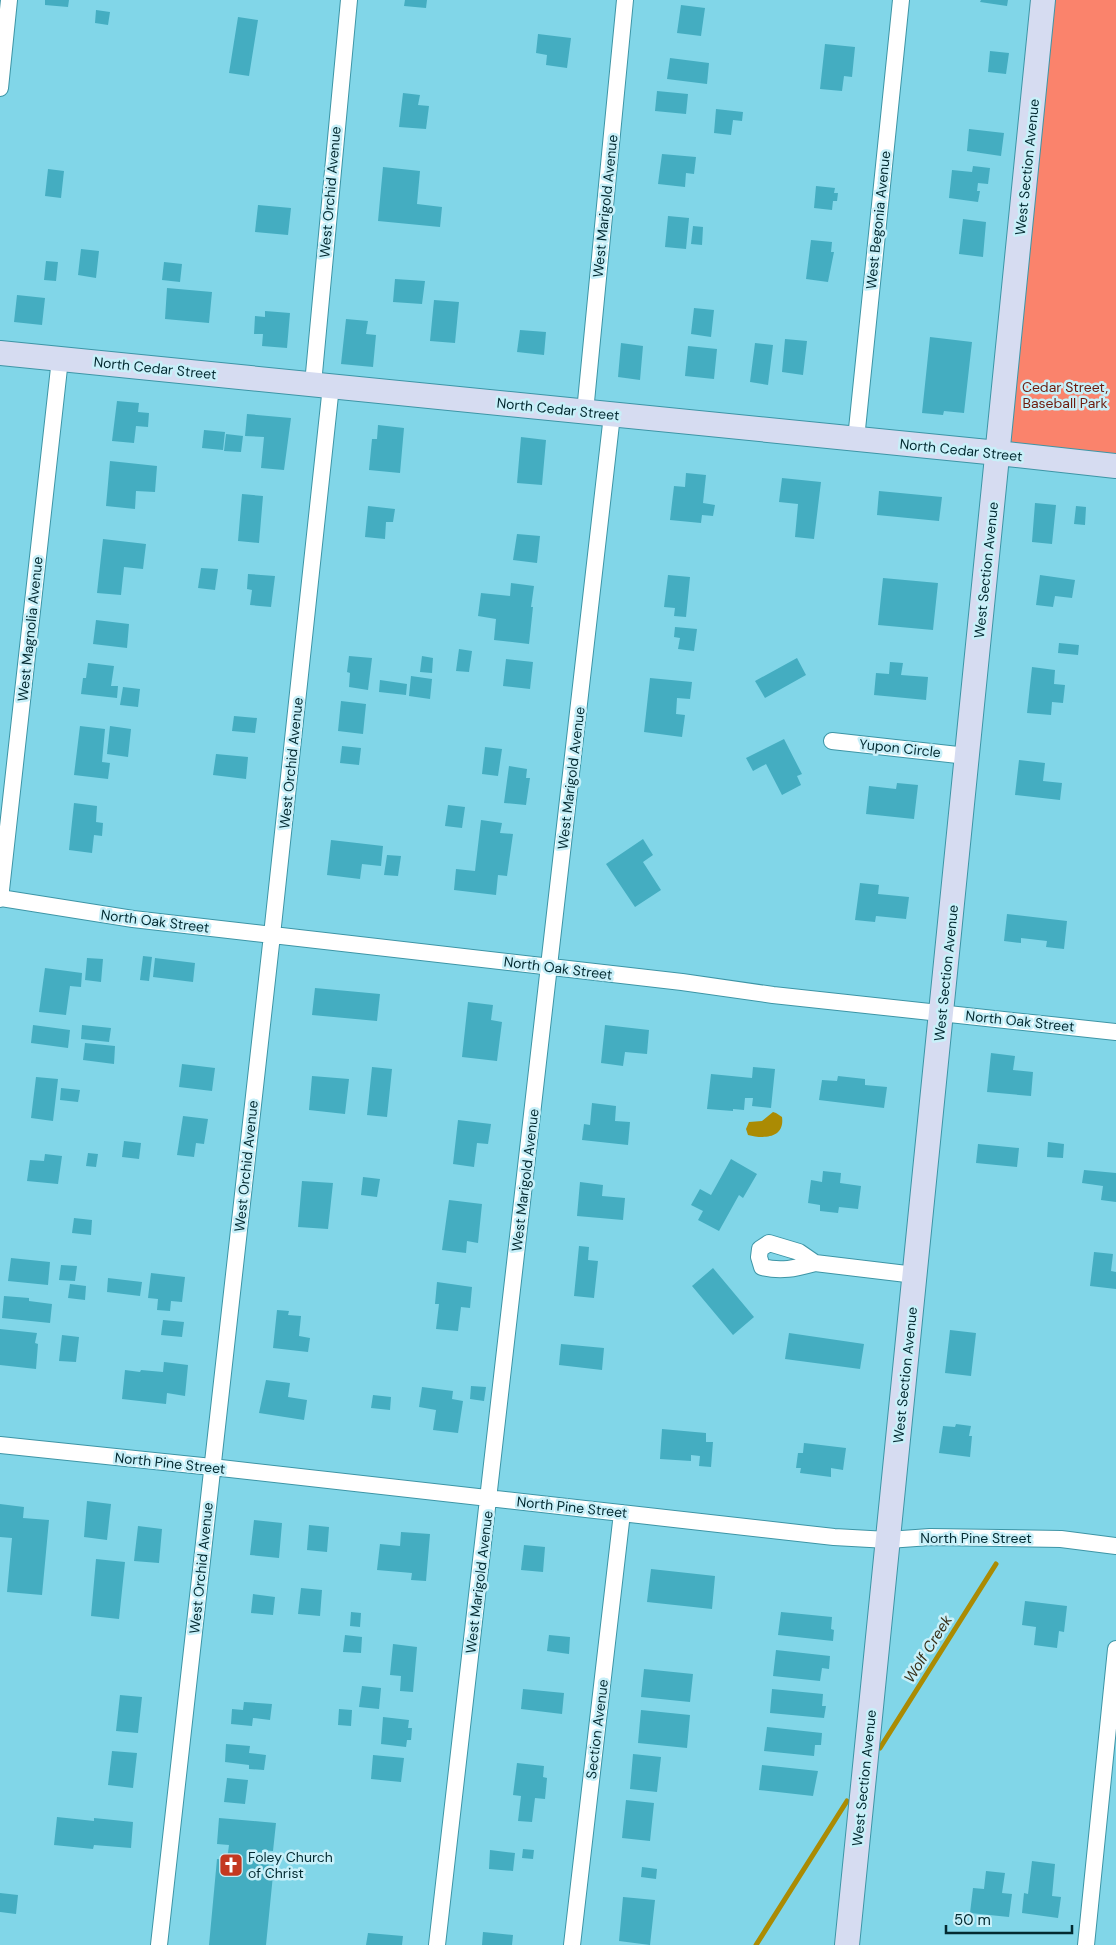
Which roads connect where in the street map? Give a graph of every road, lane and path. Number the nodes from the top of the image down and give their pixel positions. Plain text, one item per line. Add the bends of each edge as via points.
1 (9, 0) edge
2 (349, 0) edge
3 (625, 0) edge
4 (901, 0) edge
5 (1043, 0) edge
6 (0, 88) edge
7 (0, 352) edge
8 (60, 359) junction
9 (322, 385) junction
10 (585, 412) junction
11 (612, 415) junction
12 (856, 439) junction
13 (998, 453) junction
14 (1116, 466) edge
15 (832, 741) dead end
16 (967, 756) junction
17 (0, 899) edge
18 (272, 935) junction
19 (549, 967) junction
20 (942, 1013) junction
21 (1116, 1032) edge
22 (815, 1263) dead end
23 (915, 1275) junction
24 (0, 1445) edge
25 (212, 1467) junction
26 (488, 1498) junction
27 (622, 1513) junction
28 (888, 1540) junction
29 (1116, 1546) edge
30 (1116, 1650) edge
31 (159, 1945) edge
32 (437, 1945) edge
33 (572, 1945) edge
34 (848, 1945) edge
35 (1086, 1945) edge

1 - 6 street
2 - 9 street, West Orchid Avenue
3 - 10 street, West Marigold Avenue
4 - 12 street, West Begonia Avenue
5 - 13 street, West Section Avenue
7 - 8 street, North Cedar Street
8 - 9 street, North Cedar Street
8 - 17 street, West Magnolia Avenue
9 - 10 street, North Cedar Street
9 - 18 street, West Orchid Avenue
10 - 11 street, North Cedar Street
11 - 12 street, North Cedar Street
11 - 19 street, West Marigold Avenue
12 - 13 street, North Cedar Street
13 - 14 street, North Cedar Street
13 - 16 street, West Section Avenue
15 - 16 street, Yupon Circle
16 - 20 street, West Section Avenue
17 - 18 street, North Oak Street
18 - 19 street, North Oak Street
18 - 25 street, West Orchid Avenue
19 - 20 street, North Oak Street
19 - 26 street, West Marigold Avenue
20 - 21 street, North Oak Street
20 - 23 street, West Section Avenue
22 - 23 street
23 - 28 street, West Section Avenue
24 - 25 street, North Pine Street
25 - 26 street, North Pine Street
25 - 31 street, West Orchid Avenue
26 - 27 street, North Pine Street
26 - 32 street, West Marigold Avenue
27 - 28 street, North Pine Street
27 - 33 street, Section Avenue
28 - 29 street, North Pine Street via 989,1537 1061,1539
28 - 34 street, West Section Avenue
30 - 35 street

